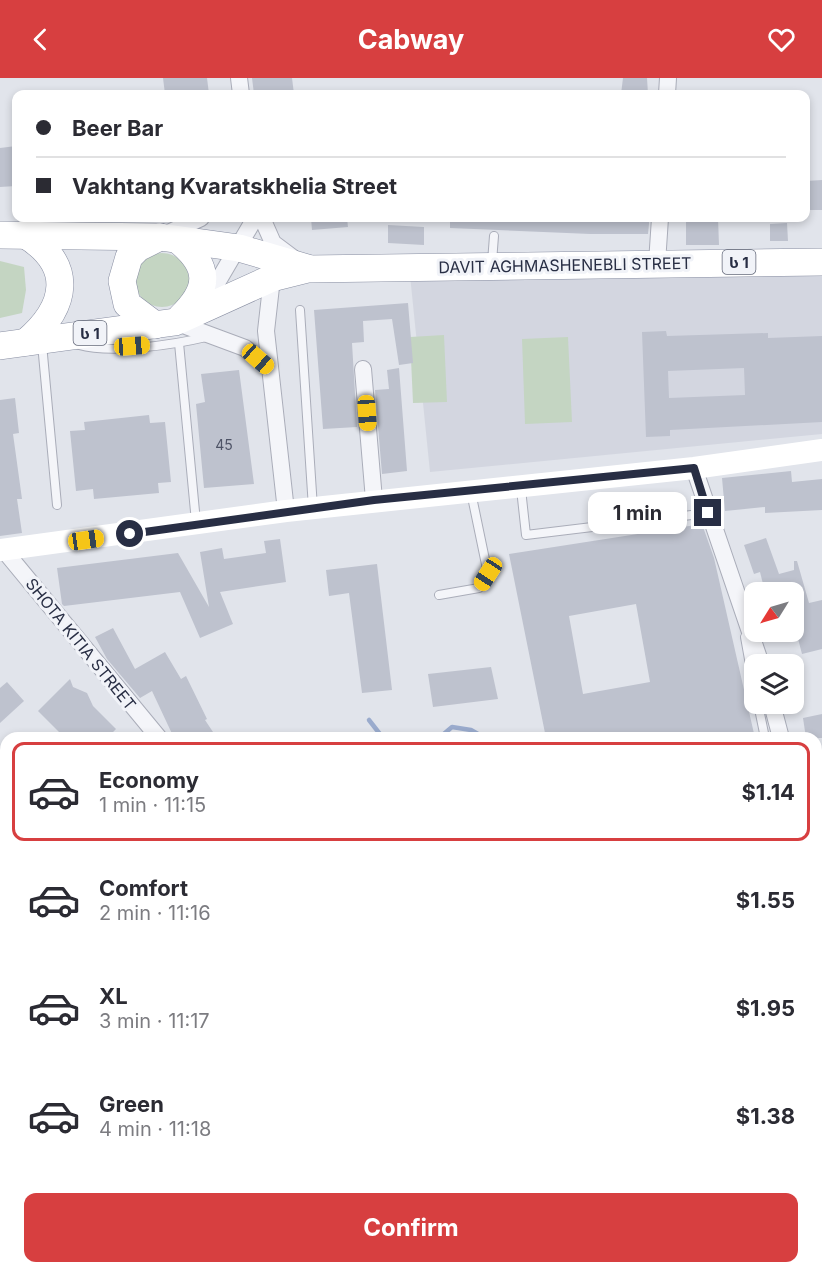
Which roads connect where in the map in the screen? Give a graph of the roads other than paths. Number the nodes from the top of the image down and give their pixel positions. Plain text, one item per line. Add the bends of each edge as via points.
1 (195, 222) edge
2 (257, 222) edge
3 (260, 222) edge
4 (660, 222) edge
5 (12, 234) edge
6 (494, 236) dead end
7 (169, 238) junction
8 (822, 262) edge
9 (657, 263) junction
10 (492, 265) junction
11 (260, 269) junction
12 (308, 269) junction
13 (202, 309) junction
14 (300, 310) dead end
15 (170, 330) junction
16 (30, 341) edge
17 (270, 369) junction
18 (363, 369) dead end
19 (822, 450) edge
20 (694, 468) junction
21 (520, 487) junction
22 (471, 492) junction
23 (374, 500) junction
24 (57, 505) dead end
25 (313, 508) junction
26 (286, 511) junction
27 (708, 513) junction
28 (196, 524) junction
29 (2, 549) edge
30 (439, 595) dead end
31 (737, 602) junction
32 (747, 654) edge
33 (757, 654) edge
34 (760, 714) edge
35 (775, 714) edge
36 (154, 732) edge
37 (764, 732) edge
38 (779, 732) edge

1 - 7 street
2 - 11 street
3 - 12 street via 273,243
4 - 9 street
5 - 7 highway, ს 1
5 - 16 highway via 49,254 59,280 55,310
6 - 10 lane
7 - 11 highway, ს 1
7 - 15 highway via 195,254 202,267 203,282 198,297
7 - 15 highway via 138,248 129,257 122,281 127,304
8 - 9 highway, DAVIT AGHMASHENEBLI STREET / ს 1
9 - 10 highway, DAVIT AGHMASHENEBLI STREET / ს 1
10 - 12 highway, DAVIT AGHMASHENEBLI STREET / ს 1
11 - 12 highway, ს 1
11 - 13 highway, ს 1
11 - 13 street
11 - 17 street
13 - 15 highway, ს 1
14 - 25 lane
15 - 16 highway, ს 1
15 - 17 street via 210,335 245,348
15 - 28 lane
16 - 24 lane
17 - 26 street
18 - 23 street
19 - 20 main road
20 - 21 main road
20 - 27 street
21 - 22 main road
21 - 27 lane via 526,535
22 - 23 main road
22 - 30 lane via 488,574 479,588
23 - 25 main road
25 - 26 main road
26 - 28 main road
27 - 31 street
28 - 29 main road
29 - 36 street, SHOTA KITIA STREET
31 - 32 lane
31 - 33 street
34 - 37 lane
35 - 38 street

